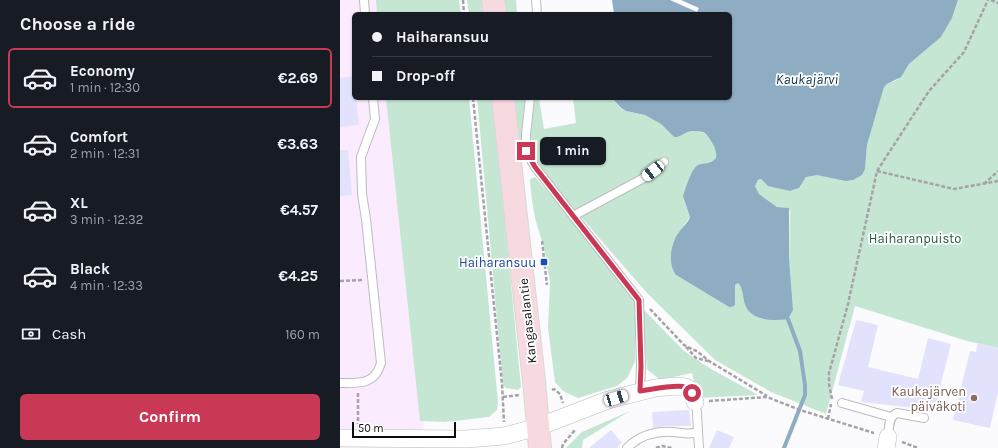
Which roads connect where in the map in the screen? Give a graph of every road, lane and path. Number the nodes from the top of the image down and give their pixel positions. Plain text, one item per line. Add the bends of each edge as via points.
1 (364, 0) edge
2 (463, 0) edge
3 (493, 0) edge
4 (536, 0) edge
5 (988, 0) edge
6 (991, 0) edge
7 (998, 3) edge
8 (365, 12) edge
9 (464, 12) edge
10 (495, 12) edge
11 (537, 12) edge
12 (373, 100) edge
13 (473, 100) edge
14 (503, 100) edge
15 (530, 100) edge
16 (664, 162) dead end
17 (877, 171) junction
18 (998, 171) edge
19 (998, 181) edge
20 (983, 184) junction
21 (573, 216) junction
22 (542, 242) dead end
23 (372, 279) junction
24 (340, 282) edge
25 (547, 285) dead end
26 (639, 300) junction
27 (684, 345) junction
28 (709, 361) junction
29 (340, 383) edge
30 (357, 383) junction
31 (640, 391) junction
32 (767, 397) junction
33 (695, 402) junction
34 (842, 403) dead end
35 (891, 417) junction
36 (924, 418) dead end
37 (828, 419) junction
38 (580, 427) dead end
39 (698, 432) junction
40 (504, 436) junction
41 (539, 437) edge
42 (340, 438) edge
43 (358, 438) junction
44 (887, 443) edge
45 (562, 448) edge
46 (627, 448) edge
47 (656, 448) edge
48 (672, 448) edge
49 (699, 448) edge
50 (918, 448) edge

1 - 8 lane
2 - 9 path
3 - 10 main road
4 - 11 lane
5 - 17 path via 964,52 929,91
6 - 7 path
12 - 23 lane via 374,119 361,157 362,194
13 - 40 path via 502,384
14 - 41 main road, Kangasalantie
15 - 21 lane via 526,151 535,167
16 - 21 lane via 642,179
17 - 20 path via 954,189
17 - 37 path via 848,304 829,373 832,401
18 - 20 path
19 - 20 path
21 - 26 lane
22 - 25 path
23 - 24 path
23 - 30 lane via 381,363 379,371 372,379
26 - 27 path
26 - 31 lane
27 - 28 path
27 - 28 path via 696,358
28 - 32 path
29 - 30 lane
30 - 43 path
31 - 33 street via 682,386 690,390
31 - 41 street via 608,400
32 - 33 path
32 - 37 path
33 - 39 lane
34 - 35 lane
35 - 36 lane via 897,413
35 - 44 lane
37 - 44 path
38 - 45 path via 573,431
39 - 46 lane via 650,434 634,441
39 - 49 lane
40 - 41 street
40 - 43 street via 466,439
42 - 43 street
44 - 50 path
47 - 48 path

